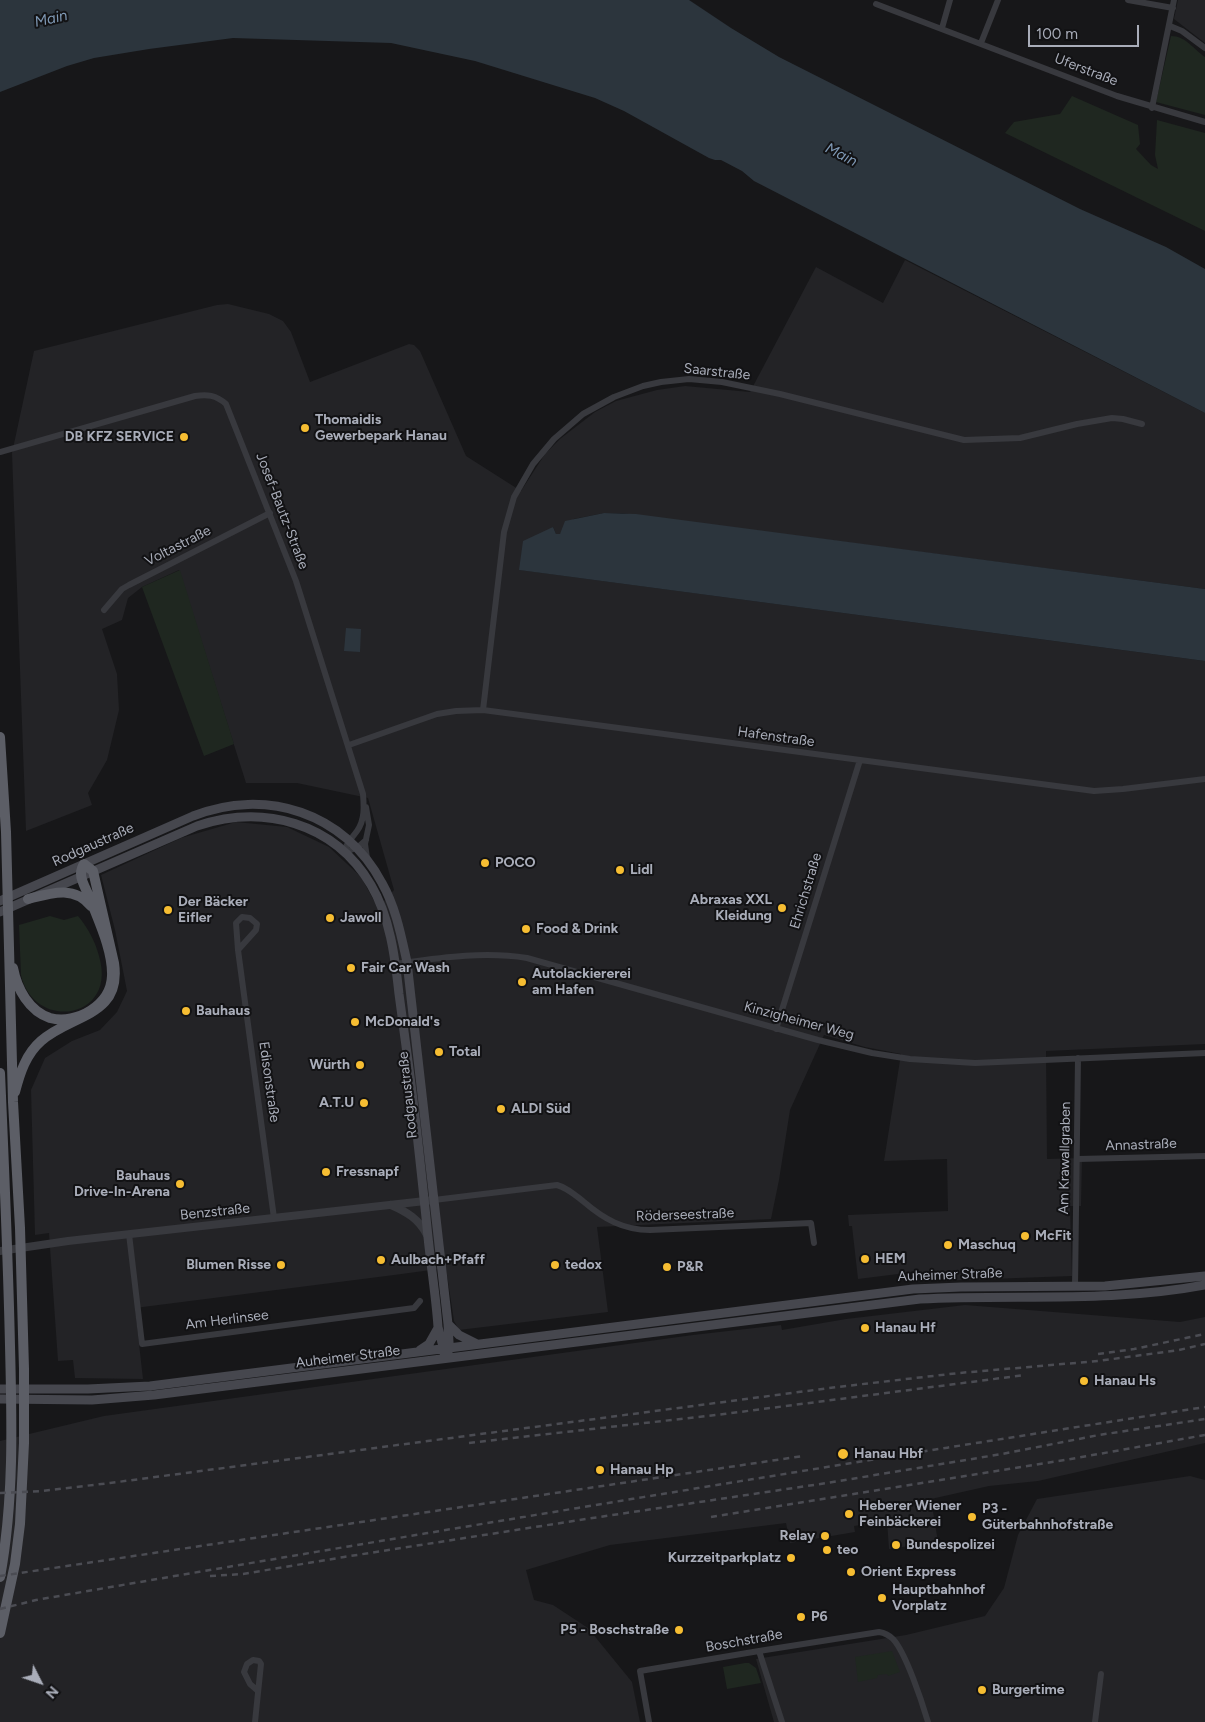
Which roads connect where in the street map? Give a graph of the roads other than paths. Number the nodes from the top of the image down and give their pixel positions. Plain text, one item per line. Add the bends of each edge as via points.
1 (950, 0) edge
2 (998, 0) edge
3 (1128, 0) edge
4 (1174, 0) edge
5 (876, 4) dead end
6 (1173, 8) junction
7 (1170, 26) junction
8 (942, 28) junction
9 (981, 43) junction
10 (1205, 48) edge
11 (1152, 108) junction
12 (1205, 122) edge
13 (1142, 424) dead end
14 (0, 452) edge
15 (270, 513) junction
16 (104, 610) dead end
17 (483, 710) junction
18 (0, 737) edge
19 (349, 746) junction
20 (860, 760) junction
21 (1205, 779) edge
22 (363, 797) junction
23 (366, 840) junction
24 (349, 841) junction
25 (357, 848) junction
26 (344, 852) junction
27 (367, 859) junction
28 (84, 864) junction
29 (93, 871) junction
30 (81, 876) junction
31 (28, 899) junction
32 (0, 901) edge
33 (94, 909) junction
34 (0, 912) edge
35 (8, 943) junction
36 (238, 950) junction
37 (407, 962) junction
38 (395, 964) junction
39 (776, 1029) junction
40 (1205, 1053) edge
41 (1078, 1058) junction
42 (0, 1073) edge
43 (12, 1102) junction
44 (1205, 1156) edge
45 (1078, 1159) junction
46 (0, 1162) edge
47 (5, 1178) junction
48 (429, 1200) junction
49 (391, 1205) junction
50 (274, 1218) junction
51 (129, 1234) junction
52 (428, 1236) junction
53 (814, 1243) dead end
54 (0, 1251) edge
55 (1205, 1276) edge
56 (1205, 1285) edge
57 (1075, 1287) junction
58 (420, 1301) dead end
59 (698, 1316) junction
60 (448, 1324) junction
61 (438, 1327) junction
62 (698, 1327) junction
63 (479, 1345) junction
64 (447, 1349) junction
65 (416, 1352) junction
66 (460, 1356) junction
67 (437, 1359) junction
68 (0, 1389) edge
69 (0, 1399) edge
70 (0, 1577) edge
71 (0, 1633) edge
72 (759, 1651) junction
73 (1101, 1674) dead end
74 (258, 1691) dead end
75 (255, 1722) edge
76 (649, 1722) edge
77 (782, 1722) edge
78 (928, 1722) edge
79 (1095, 1722) edge

1 - 8 street
2 - 9 street
3 - 6 street
4 - 6 street
5 - 8 street, Uferstraße
6 - 7 street
7 - 10 street
7 - 11 street
8 - 9 street, Uferstraße
9 - 11 street, Uferstraße
11 - 12 street, Uferstraße
13 - 17 street, Saarstraße via 1112,418 1005,440 964,440 722,382 688,379 661,382 614,396 583,414 554,439 533,464 514,497 504,532
14 - 15 street, Josef-Bautz-Straße via 195,396 214,396 228,409
15 - 16 street, Voltastraße via 122,589
15 - 19 street, Josef-Bautz-Straße via 296,581
17 - 19 street, Hafenstraße via 437,714
17 - 20 street, Hafenstraße
18 - 35 highway
19 - 22 street, Josef-Bautz-Straße
20 - 21 street, Hafenstraße via 1101,791
20 - 39 street, Ehrichstraße
22 - 23 street via 369,825
22 - 24 street, Josef-Bautz-Straße via 362,821
23 - 25 street
23 - 27 street
24 - 25 main road, Rodgaustraße
24 - 26 street, Josef-Bautz-Straße
24 - 28 main road, Rodgaustraße via 318,819 288,808 238,804 207,810
25 - 26 street
25 - 27 main road, Rodgaustraße
26 - 29 main road, Rodgaustraße via 313,831 290,822 268,817 235,816 197,826
26 - 38 main road, Rodgaustraße via 366,876 378,898 390,932
27 - 37 main road, Rodgaustraße via 392,904
28 - 29 highway
28 - 30 highway
28 - 32 main road, Rodgaustraße
29 - 30 main road, Rodgaustraße
29 - 43 highway via 114,962 113,986 97,1010 54,1032 35,1047 24,1063
30 - 31 main road, Rodgaustraße
30 - 33 highway
31 - 33 highway via 66,892 79,896
31 - 34 main road, Rodgaustraße
33 - 35 highway via 112,976 102,1001 79,1016 52,1018 31,1006 14,976
35 - 43 highway
36 - 36 street, Edisonstraße via 256,930 257,924 250,918 242,917 236,924
36 - 50 street, Edisonstraße
37 - 38 street, Kinzigheimer Weg
37 - 39 street, Kinzigheimer Weg via 478,954 527,958
37 - 48 main road, Rodgaustraße
38 - 48 main road, Rodgaustraße
39 - 41 street, Kinzigheimer Weg via 859,1050 931,1061 975,1063
40 - 41 street, Kinzigheimer Weg
41 - 45 street, Am Krawallgraben
42 - 47 highway
43 - 71 highway via 20,1228 23,1468 15,1564
44 - 45 street, Annastraße
45 - 57 street, Am Krawallgraben
46 - 47 highway
47 - 70 highway via 11,1370 10,1482
48 - 49 street, Benzstraße
48 - 52 main road, Rodgaustraße
48 - 53 street, Röderseestraße via 557,1185 570,1190 603,1217 629,1228 811,1223
48 - 60 main road, Rodgaustraße
49 - 50 street, Benzstraße
49 - 52 street via 412,1215
50 - 51 street, Benzstraße
51 - 54 street, Benzstraße
51 - 58 street, Am Herlinsee via 142,1344 414,1308
52 - 61 main road, Rodgaustraße
55 - 57 main road, Auheimer Straße
56 - 62 main road, Auheimer Straße via 1122,1296 920,1299
57 - 59 main road, Auheimer Straße via 913,1290
59 - 62 street
59 - 63 main road, Auheimer Straße
60 - 63 main road via 458,1335
60 - 64 main road, Rodgaustraße
61 - 64 main road, Rodgaustraße
61 - 65 main road via 429,1344
62 - 66 main road, Auheimer Straße
63 - 64 main road, Auheimer Straße
64 - 65 main road, Auheimer Straße
64 - 66 main road
64 - 67 main road
65 - 68 main road, Auheimer Straße via 150,1386 88,1390
66 - 67 main road, Auheimer Straße
67 - 69 main road, Auheimer Straße via 120,1398
72 - 76 street, Boschstraße via 640,1671
72 - 77 street
72 - 78 street, Boschstraße via 879,1632 887,1634 904,1658
73 - 79 street
74 - 75 street

